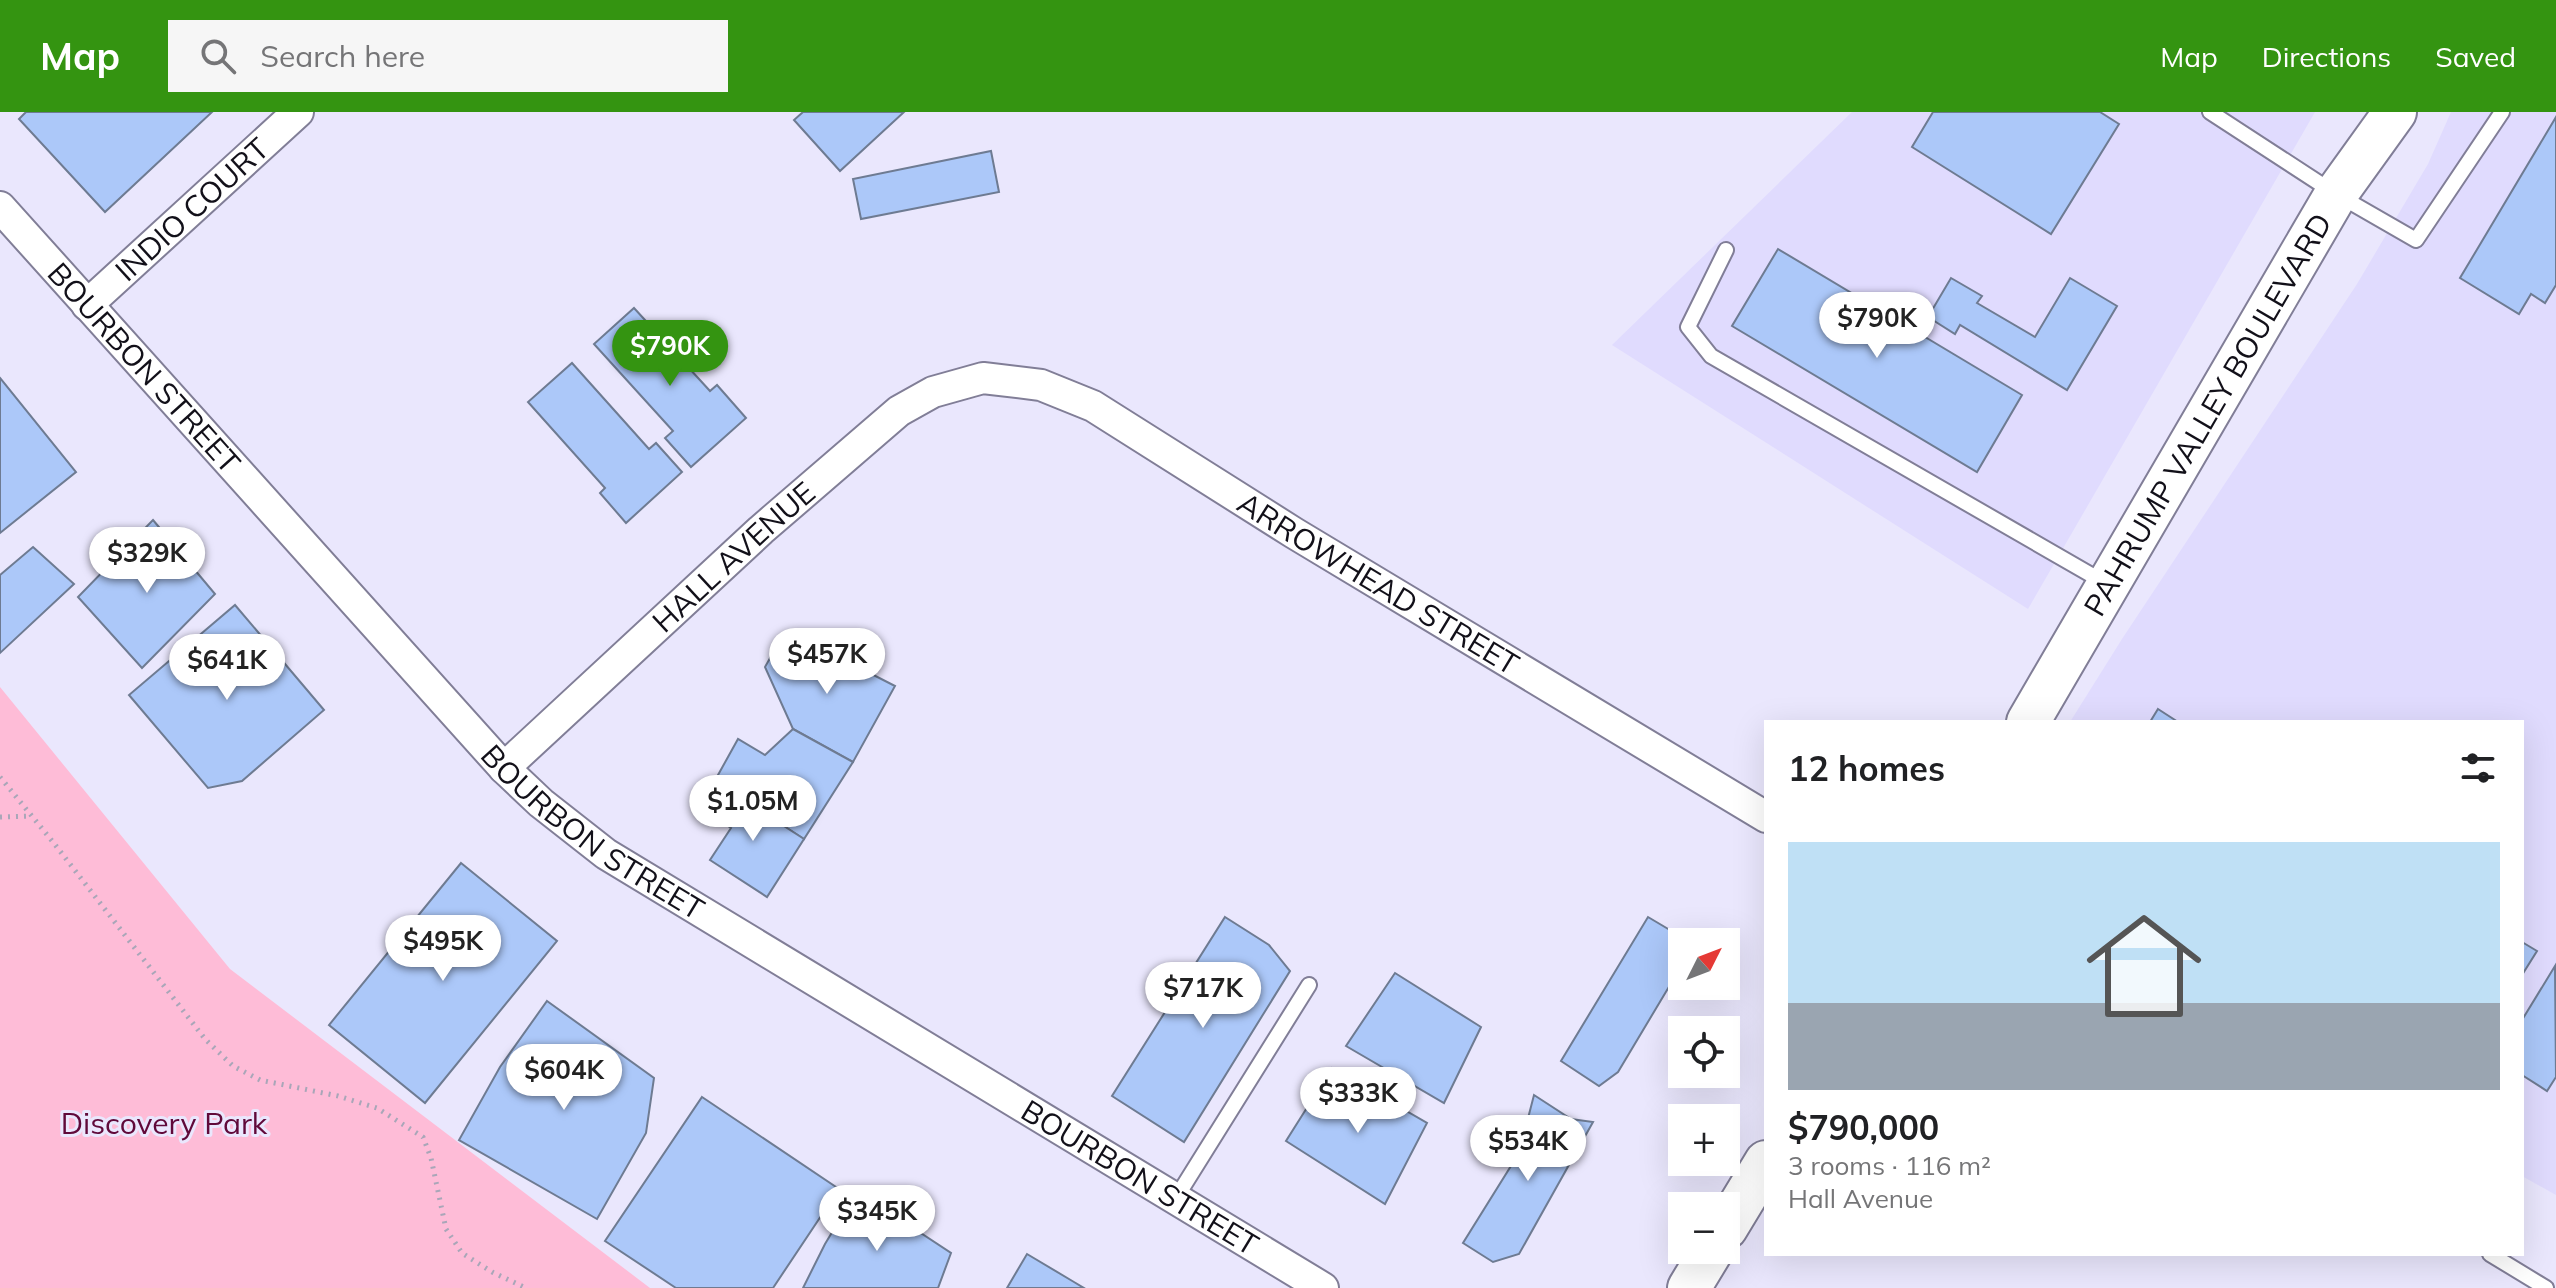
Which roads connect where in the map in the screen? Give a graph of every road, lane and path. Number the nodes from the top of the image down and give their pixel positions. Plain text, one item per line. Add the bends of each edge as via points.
1 (298, 112) edge
2 (2210, 112) edge
3 (2395, 112) edge
4 (2502, 112) edge
5 (2336, 194) junction
6 (0, 207) edge
7 (1726, 250) dead end
8 (87, 305) junction
9 (983, 378) joint
10 (2108, 585) junction
11 (2029, 720) edge
12 (504, 768) junction
13 (0, 777) edge
14 (32, 816) junction
15 (1764, 816) edge
16 (0, 817) edge
17 (1309, 985) dead end
18 (1764, 1165) edge
19 (1176, 1198) junction
20 (1740, 1205) edge
21 (2493, 1256) edge
22 (1704, 1264) edge
23 (526, 1288) edge
24 (1323, 1288) edge
25 (1689, 1288) edge
26 (2546, 1288) edge

1 - 8 street, INDIO COURT
2 - 5 lane
3 - 5 main road, PAHRUMP VALLEY BOULEVARD
4 - 5 lane via 2416,240
5 - 10 main road, PAHRUMP VALLEY BOULEVARD
6 - 8 street, BOURBON STREET
7 - 10 lane via 1688,327 1711,356
8 - 12 street, BOURBON STREET
9 - 12 street, HALL AVENUE via 933,392 899,411 761,530
9 - 15 street, ARROWHEAD STREET via 1041,385 1093,406
10 - 11 main road, PAHRUMP VALLEY BOULEVARD
12 - 19 street, BOURBON STREET via 606,854
13 - 14 path
14 - 16 path
14 - 23 path via 205,1039 233,1066 260,1080 377,1108 423,1137 446,1229 462,1253
17 - 19 lane
18 - 20 main road
19 - 24 street, BOURBON STREET
21 - 26 lane
22 - 25 main road

